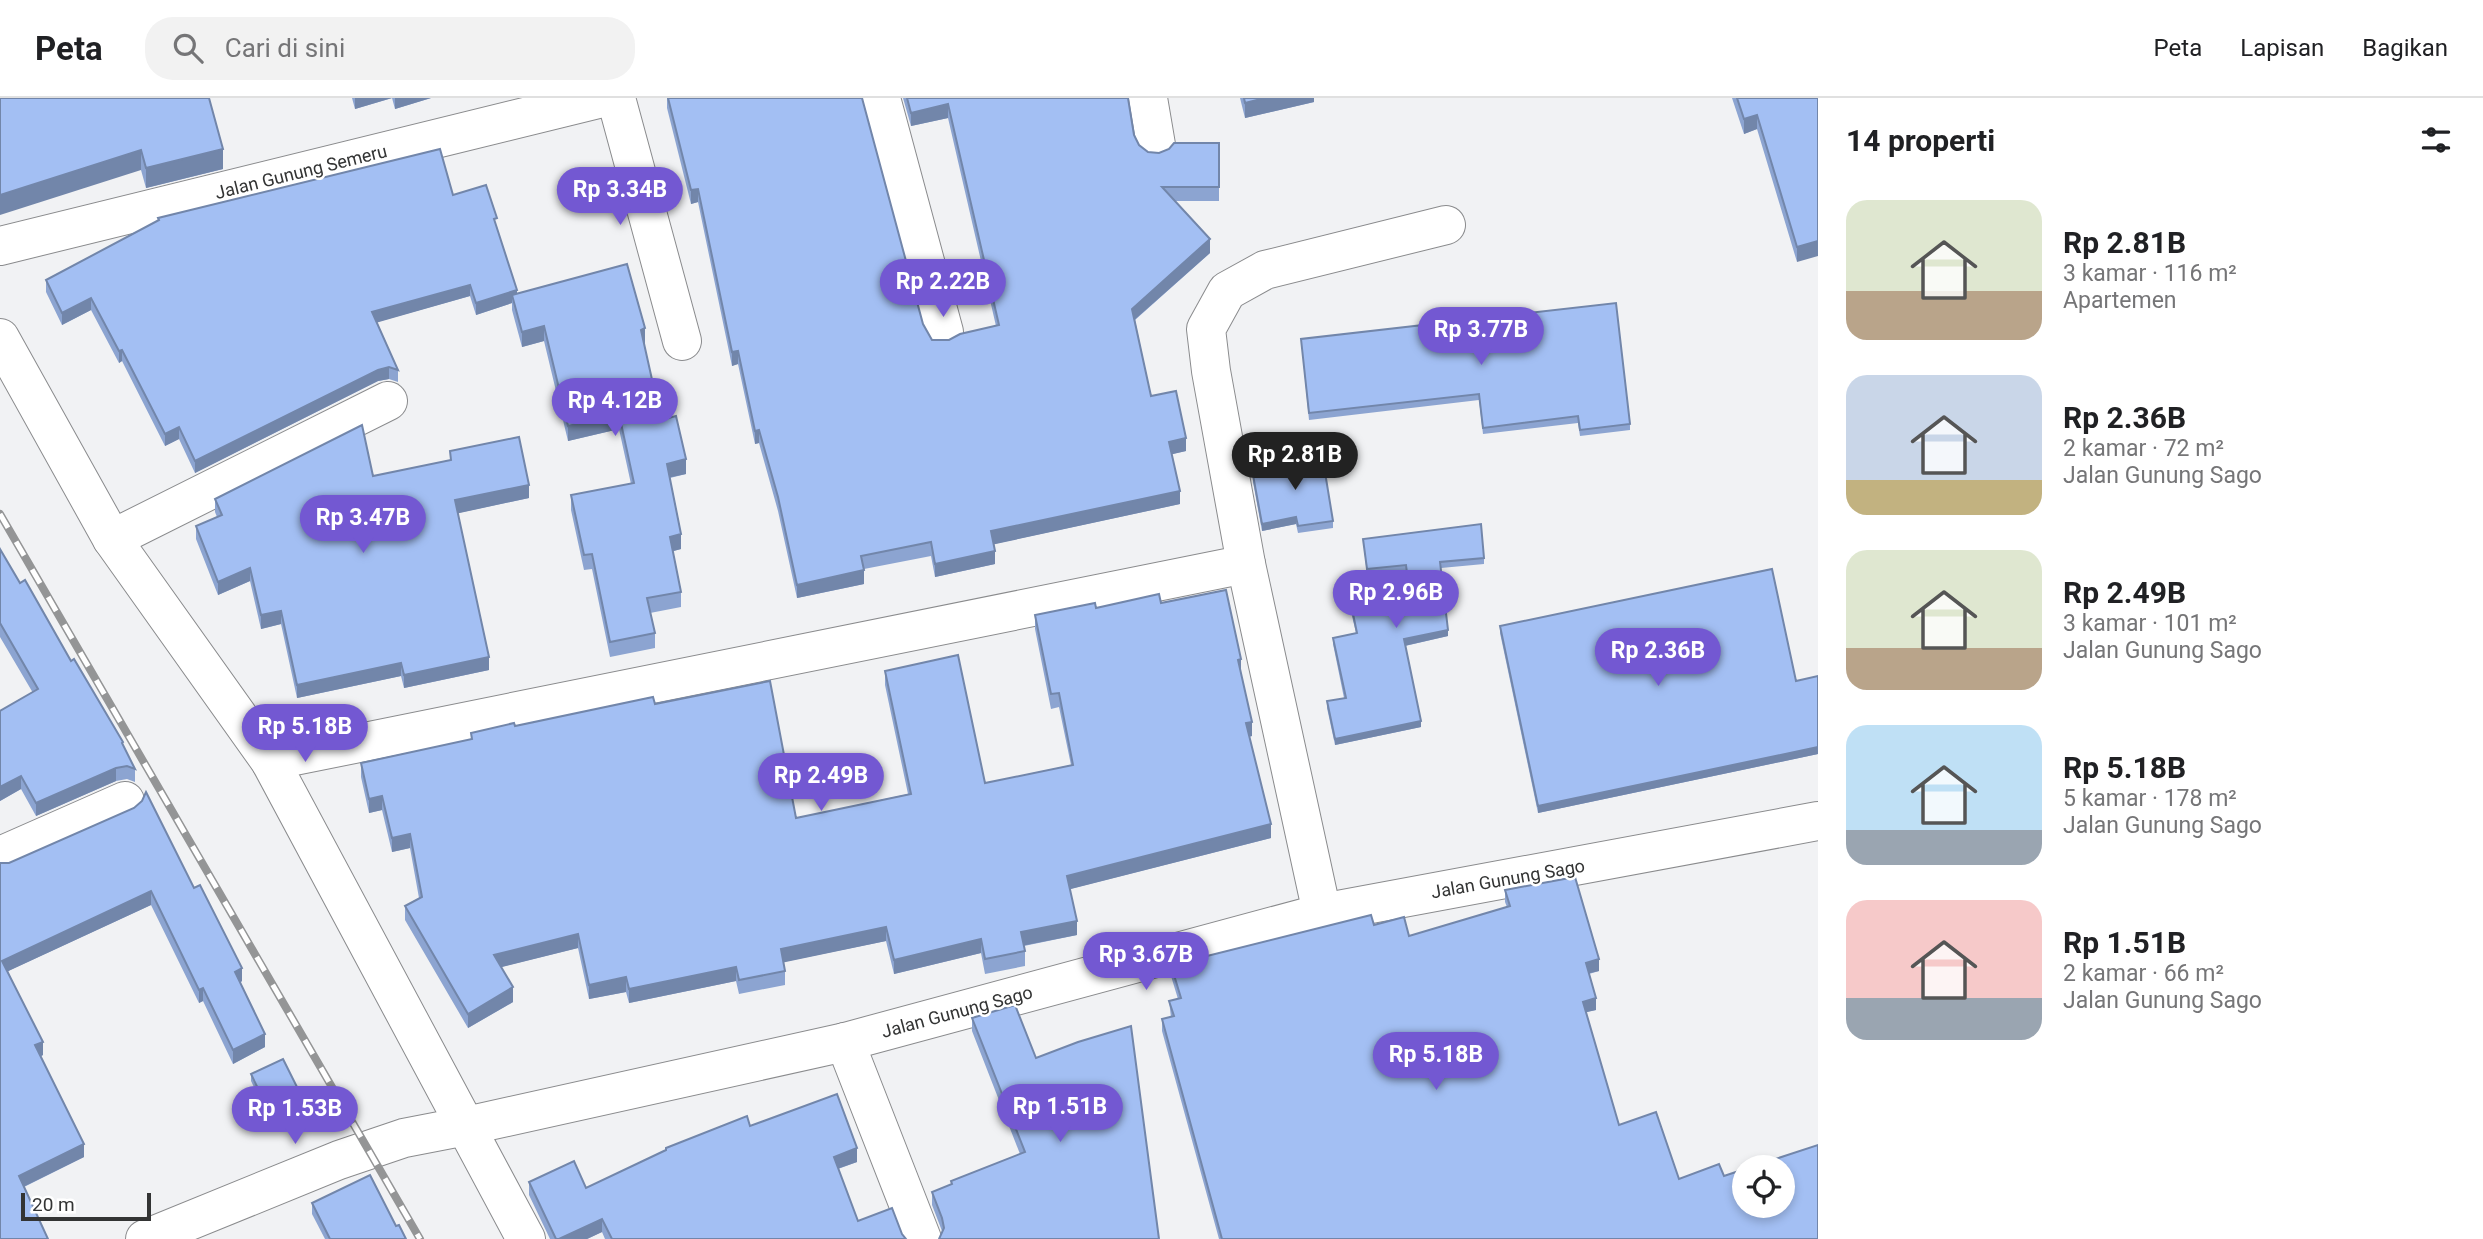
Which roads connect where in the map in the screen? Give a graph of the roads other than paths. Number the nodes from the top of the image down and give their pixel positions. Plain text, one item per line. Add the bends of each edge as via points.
1 (602, 98) edge
2 (616, 98) edge
3 (881, 98) edge
4 (1148, 98) edge
5 (487, 111) edge
6 (1156, 145) dead end
7 (1446, 225) dead end
8 (0, 246) edge
9 (944, 332) dead end
10 (0, 338) edge
11 (681, 341) dead end
12 (388, 401) dead end
13 (112, 538) junction
14 (1246, 564) junction
15 (270, 761) junction
16 (125, 801) dead end
17 (1818, 821) edge
18 (0, 856) edge
19 (1322, 913) junction
20 (845, 1042) junction
21 (466, 1126) junction
22 (145, 1239) edge
23 (526, 1239) edge
24 (922, 1239) edge

1 - 5 street, Jalan Gunung Semeru
2 - 11 street
3 - 9 street
4 - 6 street
5 - 8 street, Jalan Gunung Semeru
7 - 14 street via 1265,270 1227,291 1206,329
10 - 13 street
12 - 13 street
13 - 15 street
14 - 15 street
14 - 19 street
15 - 21 street
16 - 18 street
17 - 19 street, Jalan Gunung Sago
19 - 20 street, Jalan Gunung Sago
20 - 21 street, Jalan Gunung Sago
20 - 24 street
21 - 22 street, Jalan Gunung Sago via 404,1138 339,1160
21 - 23 street

